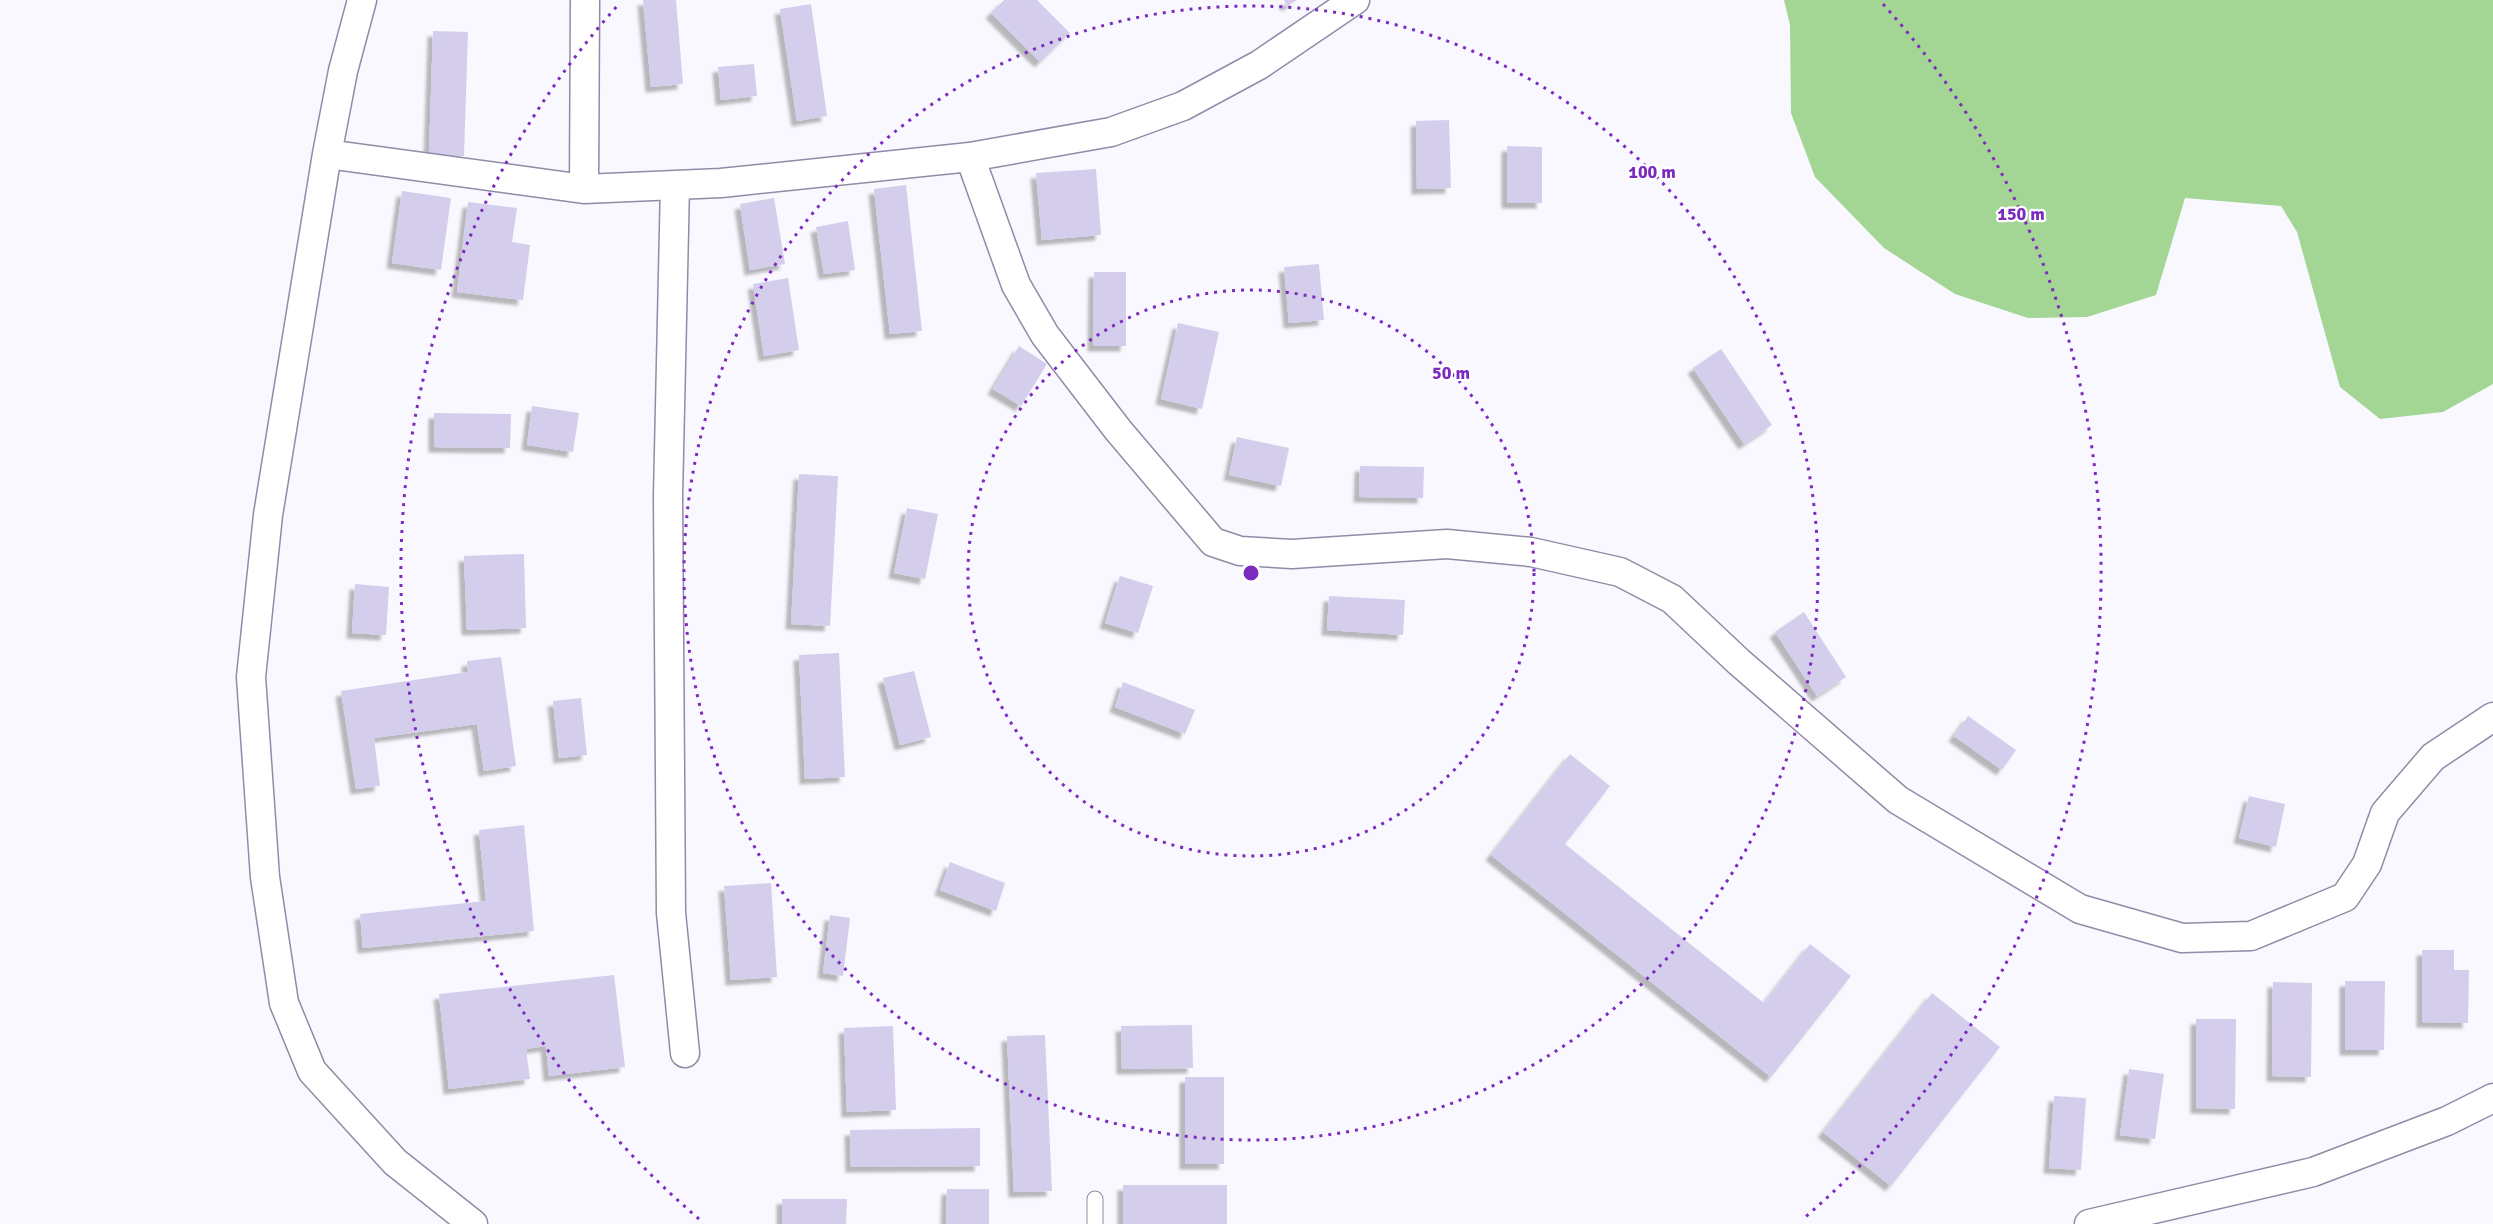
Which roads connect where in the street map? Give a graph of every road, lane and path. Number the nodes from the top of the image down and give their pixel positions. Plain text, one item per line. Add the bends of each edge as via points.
1 (362, 0) edge
2 (585, 0) edge
3 (1355, 0) edge
4 (327, 154) junction
5 (970, 157) junction
6 (675, 185) junction
7 (584, 189) junction
8 (2493, 717) edge
9 (684, 1053) dead end
10 (2493, 1098) edge
11 (1095, 1199) dead end
12 (473, 1224) edge
13 (1095, 1224) edge
14 (2089, 1224) edge

1 - 4 street
2 - 7 street
3 - 5 street via 1259,65 1183,106 1111,132
4 - 7 street
4 - 12 street via 268,515 251,677 265,877 284,1003 312,1071 395,1162
5 - 6 street
5 - 8 street via 1016,285 1045,335 1118,430 1213,542 1240,550 1292,554 1447,544 1531,552 1620,572 1672,599 1898,800 2080,909 2182,938 2251,936 2345,897 2367,864 2385,813 2433,757
6 - 7 street
6 - 9 street via 668,496 671,913
10 - 14 street via 2447,1121 2313,1172
11 - 13 lane

